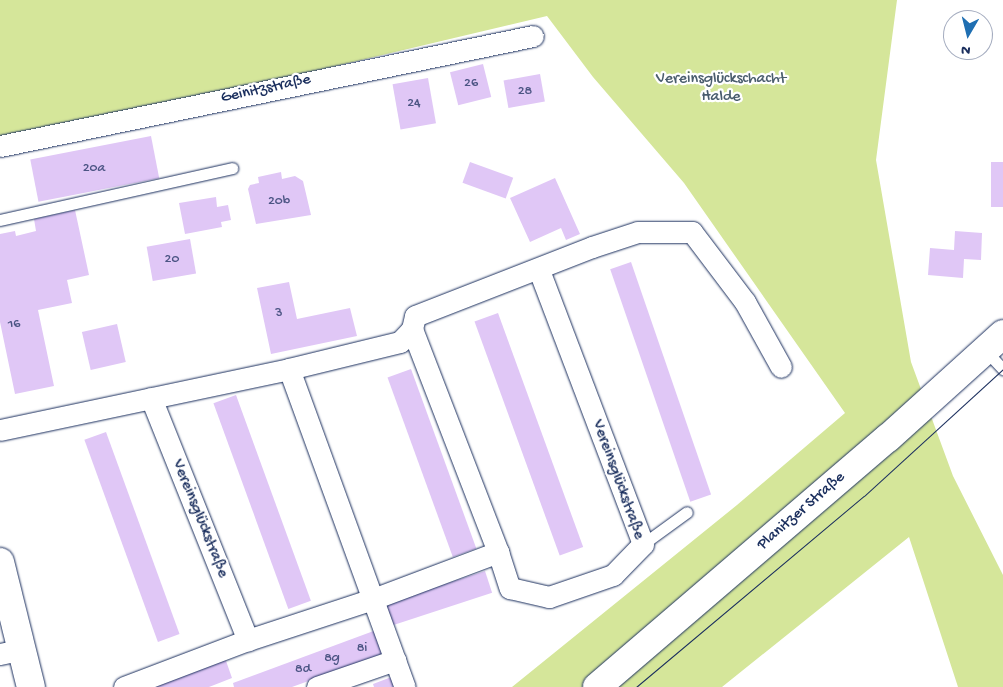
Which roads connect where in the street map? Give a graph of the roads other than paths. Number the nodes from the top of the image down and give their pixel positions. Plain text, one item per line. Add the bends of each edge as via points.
1 (533, 36) dead end
2 (0, 146) edge
3 (232, 168) dead end
4 (0, 220) edge
5 (539, 270) junction
6 (412, 329) junction
7 (997, 351) edge
8 (781, 367) dead end
9 (289, 370) junction
10 (151, 398) junction
11 (0, 430) edge
12 (688, 512) dead end
13 (643, 544) junction
14 (498, 552) junction
15 (0, 562) edge
16 (373, 599) junction
17 (248, 640) junction
18 (11, 652) edge
19 (395, 660) junction
20 (32, 687) edge
21 (124, 687) edge
22 (317, 687) edge
23 (404, 687) edge
24 (597, 687) edge

1 - 2 street, Geinitzstraße
3 - 4 lane
5 - 6 street via 415,316
5 - 8 street via 638,232 692,232 744,302
5 - 13 street, Vereinsglückstraße
6 - 9 street via 400,342
6 - 14 street, Vereinsglückstraße
7 - 24 main road, Planitzer Straße via 880,445
9 - 10 street
9 - 16 street
10 - 11 street
10 - 17 street, Vereinsglückstraße
12 - 13 lane
13 - 14 street, Vereinsglückstraße via 613,575 548,597 510,588
14 - 16 street
15 - 18 main road
16 - 17 street
16 - 19 street
17 - 21 street
18 - 20 main road
19 - 22 street
19 - 23 street

